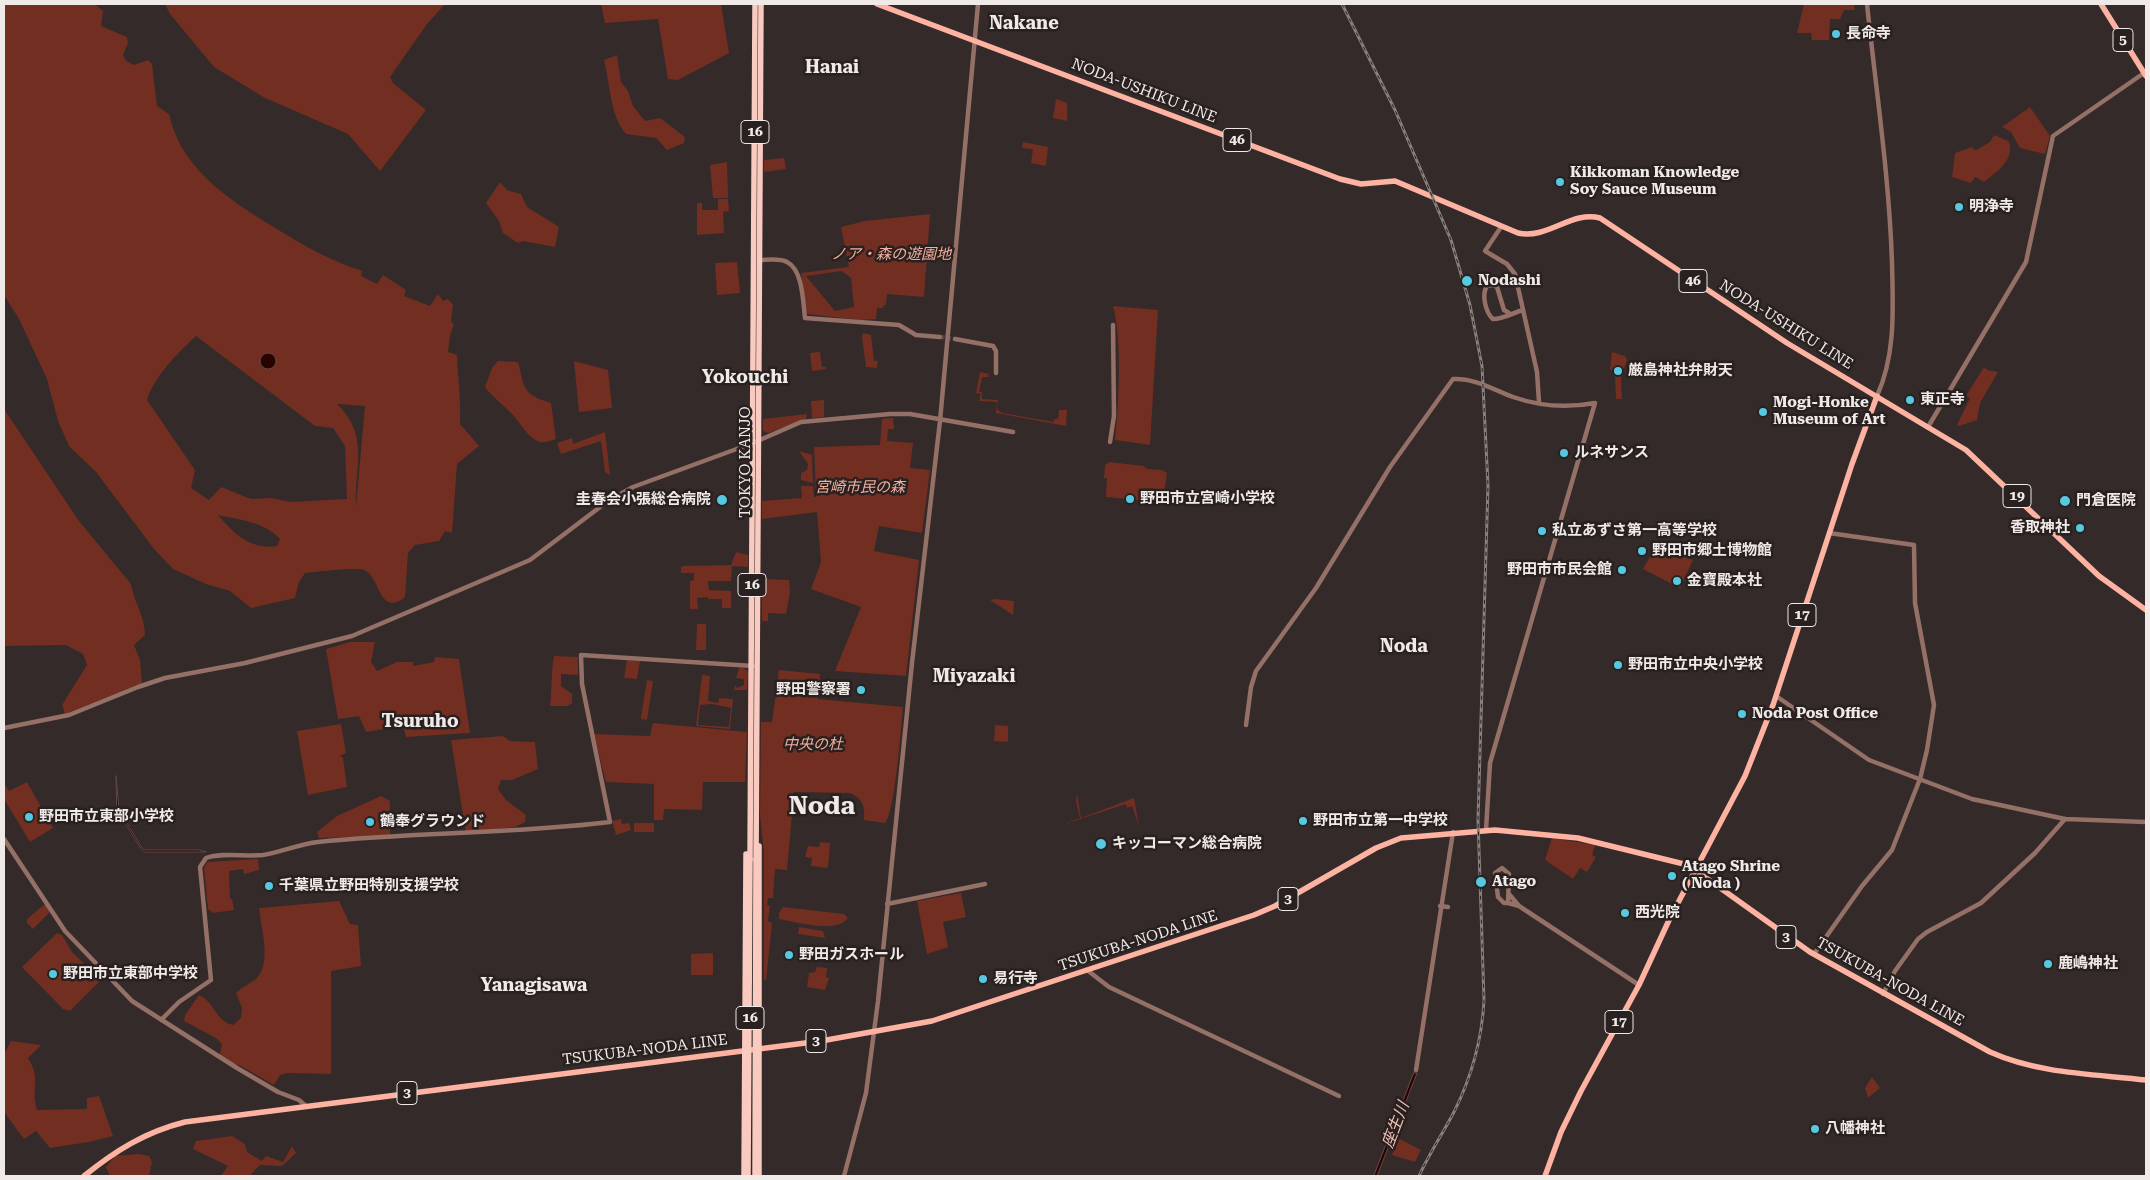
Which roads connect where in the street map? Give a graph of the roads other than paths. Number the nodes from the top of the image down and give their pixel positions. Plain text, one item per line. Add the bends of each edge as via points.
1 (755, 4) edge
2 (761, 4) edge
3 (877, 4) edge
4 (978, 4) edge
5 (1867, 4) edge
6 (2101, 4) edge
7 (975, 40) junction
8 (2145, 74) edge
9 (1501, 227) junction
10 (759, 260) junction
11 (1523, 310) junction
12 (1509, 313) junction
13 (1113, 325) dead end
14 (940, 337) tunnel mouth
15 (955, 339) tunnel mouth
16 (996, 373) dead end
17 (1877, 396) junction
18 (1539, 402) junction
19 (940, 420) junction
20 (1928, 427) junction
21 (1013, 432) dead end
22 (755, 442) junction
23 (1110, 442) dead end
24 (1829, 533) junction
25 (2146, 610) edge
26 (754, 666) junction
27 (1776, 696) junction
28 (1246, 725) dead end
29 (4, 728) edge
30 (751, 772) junction
31 (1920, 779) junction
32 (756, 817) junction
33 (2065, 819) junction
34 (2146, 822) edge
35 (1486, 830) junction
36 (1453, 832) junction
37 (4, 839) edge
38 (753, 860) junction
39 (1695, 870) junction
40 (985, 884) dead end
41 (1509, 894) junction
42 (1508, 903) junction
43 (887, 904) junction
44 (1440, 906) junction
45 (1519, 906) junction
46 (1448, 907) dead end
47 (1814, 954) junction
48 (1088, 970) junction
49 (1639, 984) junction
50 (1883, 994) junction
51 (161, 1020) junction
52 (873, 1033) junction
53 (759, 1049) junction
54 (745, 1050) junction
55 (1416, 1070) dead end
56 (2146, 1080) edge
57 (1339, 1096) dead end
58 (306, 1106) junction
59 (84, 1176) edge
60 (744, 1176) edge
61 (748, 1176) edge
62 (757, 1176) edge
63 (844, 1176) edge
64 (1545, 1176) edge

1 - 22 highway, TOKYO KANJO / 16
2 - 10 highway, TOKYO KANJO / 16
3 - 7 main road, NODA-USHIKU LINE / 46
4 - 7 street
5 - 17 street via 1889,196 1893,303 1889,364
6 - 8 main road, 5
7 - 9 main road, NODA-USHIKU LINE / 46 via 1340,179 1361,184 1395,181
7 - 19 street
8 - 20 street via 2053,136 2026,262
9 - 11 street via 1485,251 1507,264 1515,274
9 - 17 main road, NODA-USHIKU LINE / 46 via 1532,235 1587,216 1600,218 1760,325
10 - 14 street via 784,260 792,266 798,275 805,318 899,326 916,335
10 - 22 highway, TOKYO KANJO / 16
11 - 12 street
11 - 18 street via 1537,372
12 - 12 street via 1495,320 1490,318 1484,293 1486,286 1497,288 1504,310
13 - 23 street via 1114,416
15 - 16 street via 993,346
17 - 20 main road, 19
17 - 24 main road, 17
18 - 28 street via 1514,397 1486,384 1454,379 1390,467 1316,588 1256,671
18 - 35 street via 1571,407 1595,403 1491,758
19 - 21 street
19 - 22 street via 890,414 801,422
19 - 43 street
20 - 25 main road, 19 via 1978,460 2099,576
22 - 26 highway, TOKYO KANJO / 16
22 - 29 street via 632,487 608,501 530,560 352,636 254,661 165,678 69,715
24 - 27 main road, 17
24 - 31 street via 1914,545 1916,603 1934,705
26 - 30 highway, TOKYO KANJO / 16
26 - 32 highway, TOKYO KANJO / 16
26 - 51 street via 581,655 582,684 610,822 316,842 262,855 206,858 200,867 211,980 179,1002
27 - 31 street via 1869,760
27 - 39 main road, 17 via 1745,776
30 - 38 highway, TOKYO KANJO / 16
30 - 54 highway, 16 via 747,804
31 - 33 street via 1972,799
31 - 47 street via 1892,850
32 - 38 highway, TOKYO KANJO / 16
32 - 53 highway, 16 via 760,855
33 - 34 street
33 - 50 street via 2035,853 1981,903 1918,940
35 - 36 main road, TSUKUBA-NODA LINE / 3
35 - 39 main road, TSUKUBA-NODA LINE / 3 via 1578,838 1685,864
36 - 44 street
36 - 48 main road, TSUKUBA-NODA LINE / 3 via 1391,841 1266,910
37 - 51 street via 74,941 132,1001
38 - 61 highway, 16, bridge
38 - 62 highway, 16, bridge
39 - 47 main road, TSUKUBA-NODA LINE / 3
39 - 49 main road, 17
40 - 43 street
41 - 42 street
41 - 42 street via 1509,874 1502,868 1495,873 1498,897
41 - 45 street
42 - 45 street
43 - 52 street
44 - 46 street
44 - 55 street
45 - 49 street
47 - 50 main road, TSUKUBA-NODA LINE / 3
48 - 52 main road, TSUKUBA-NODA LINE / 3 via 932,1021
48 - 57 street via 1110,987
49 - 64 main road, 17 via 1581,1091
50 - 56 main road, TSUKUBA-NODA LINE / 3 via 2014,1062 2049,1070
51 - 58 street
52 - 53 main road, TSUKUBA-NODA LINE / 3
52 - 63 street via 866,1093
53 - 54 main road, TSUKUBA-NODA LINE / 3
53 - 62 highway, 16
54 - 58 main road, TSUKUBA-NODA LINE / 3
54 - 60 highway, 16
58 - 59 main road, TSUKUBA-NODA LINE / 3 via 172,1125 120,1148

